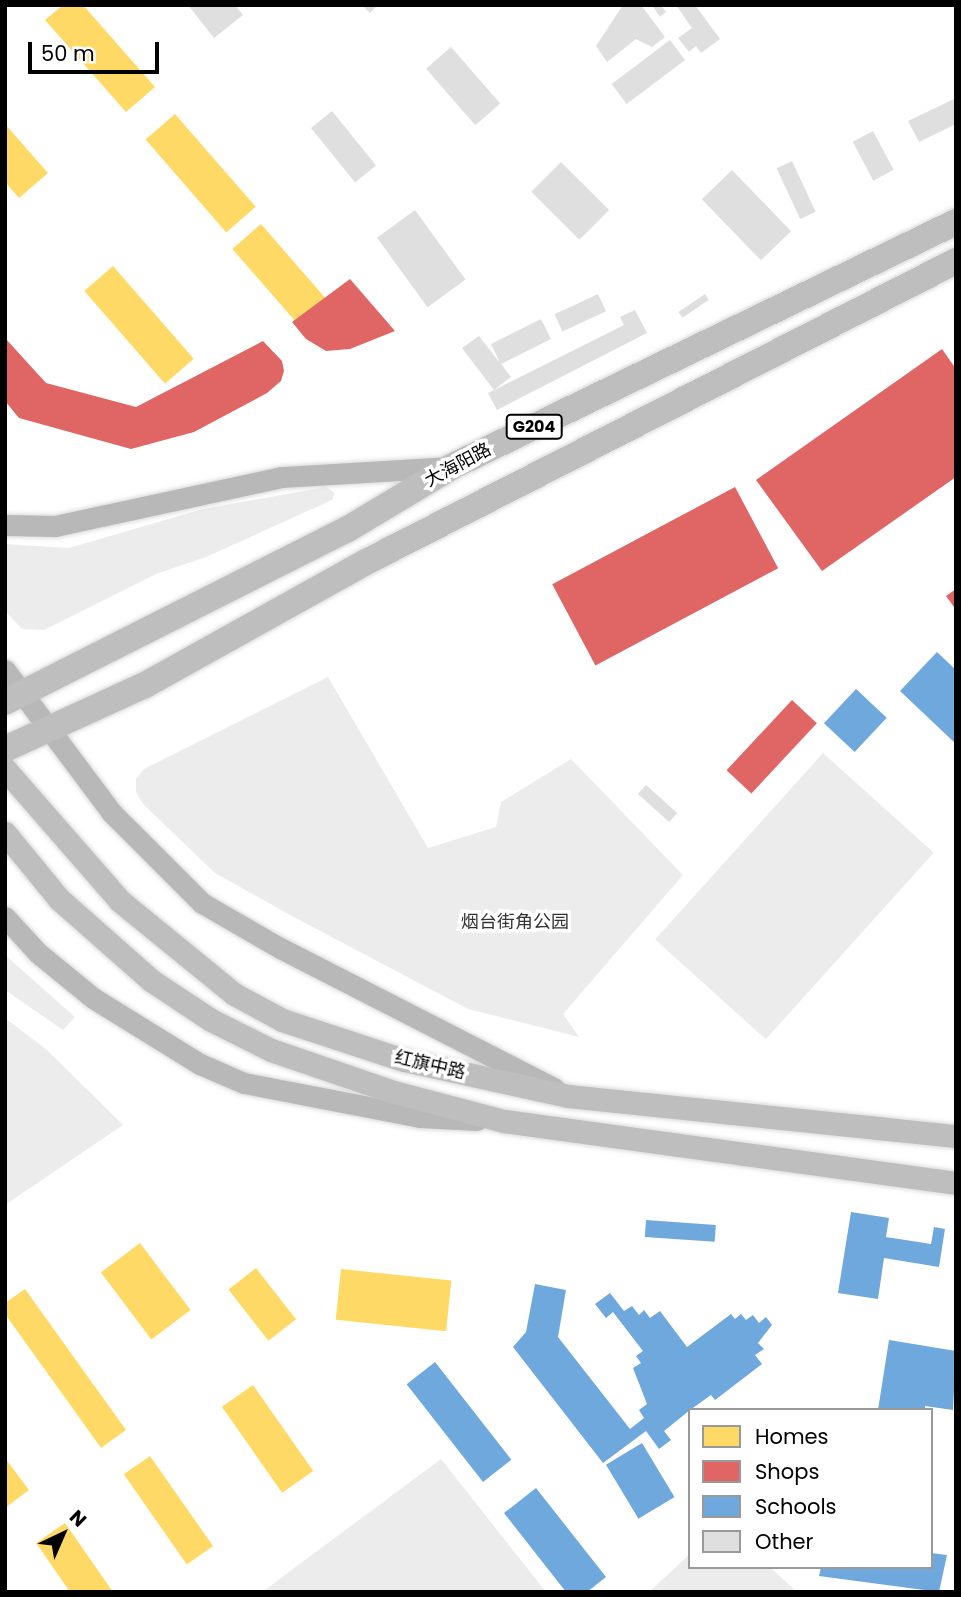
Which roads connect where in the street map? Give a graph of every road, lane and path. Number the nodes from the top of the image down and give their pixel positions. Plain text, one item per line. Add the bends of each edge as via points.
1 (956, 222) edge
2 (956, 261) edge
3 (451, 467) junction
4 (5, 525) edge
5 (5, 670) edge
6 (14, 697) edge
7 (48, 727) junction
8 (5, 749) edge
9 (5, 769) edge
10 (5, 833) edge
11 (5, 917) edge
12 (568, 1096) junction
13 (504, 1121) junction
14 (956, 1136) edge
15 (956, 1183) edge

1 - 3 highway, 大海阳路 / G204
2 - 7 highway, G204 via 366,562 110,703
3 - 4 main road via 282,477 55,526
3 - 6 highway, 大海阳路 / G204 via 348,529
5 - 6 main road
6 - 7 main road
7 - 8 highway, G204
7 - 12 main road via 111,813 177,881 226,919
9 - 12 main road, 红旗中路 via 120,901 234,994 282,1020 404,1060
10 - 13 main road, 红旗中路 via 59,899 152,981 211,1020 271,1050 394,1092
11 - 13 main road via 38,953 93,998 200,1064 244,1083 419,1117
12 - 14 main road, 红旗中路
13 - 15 main road, 红旗中路

